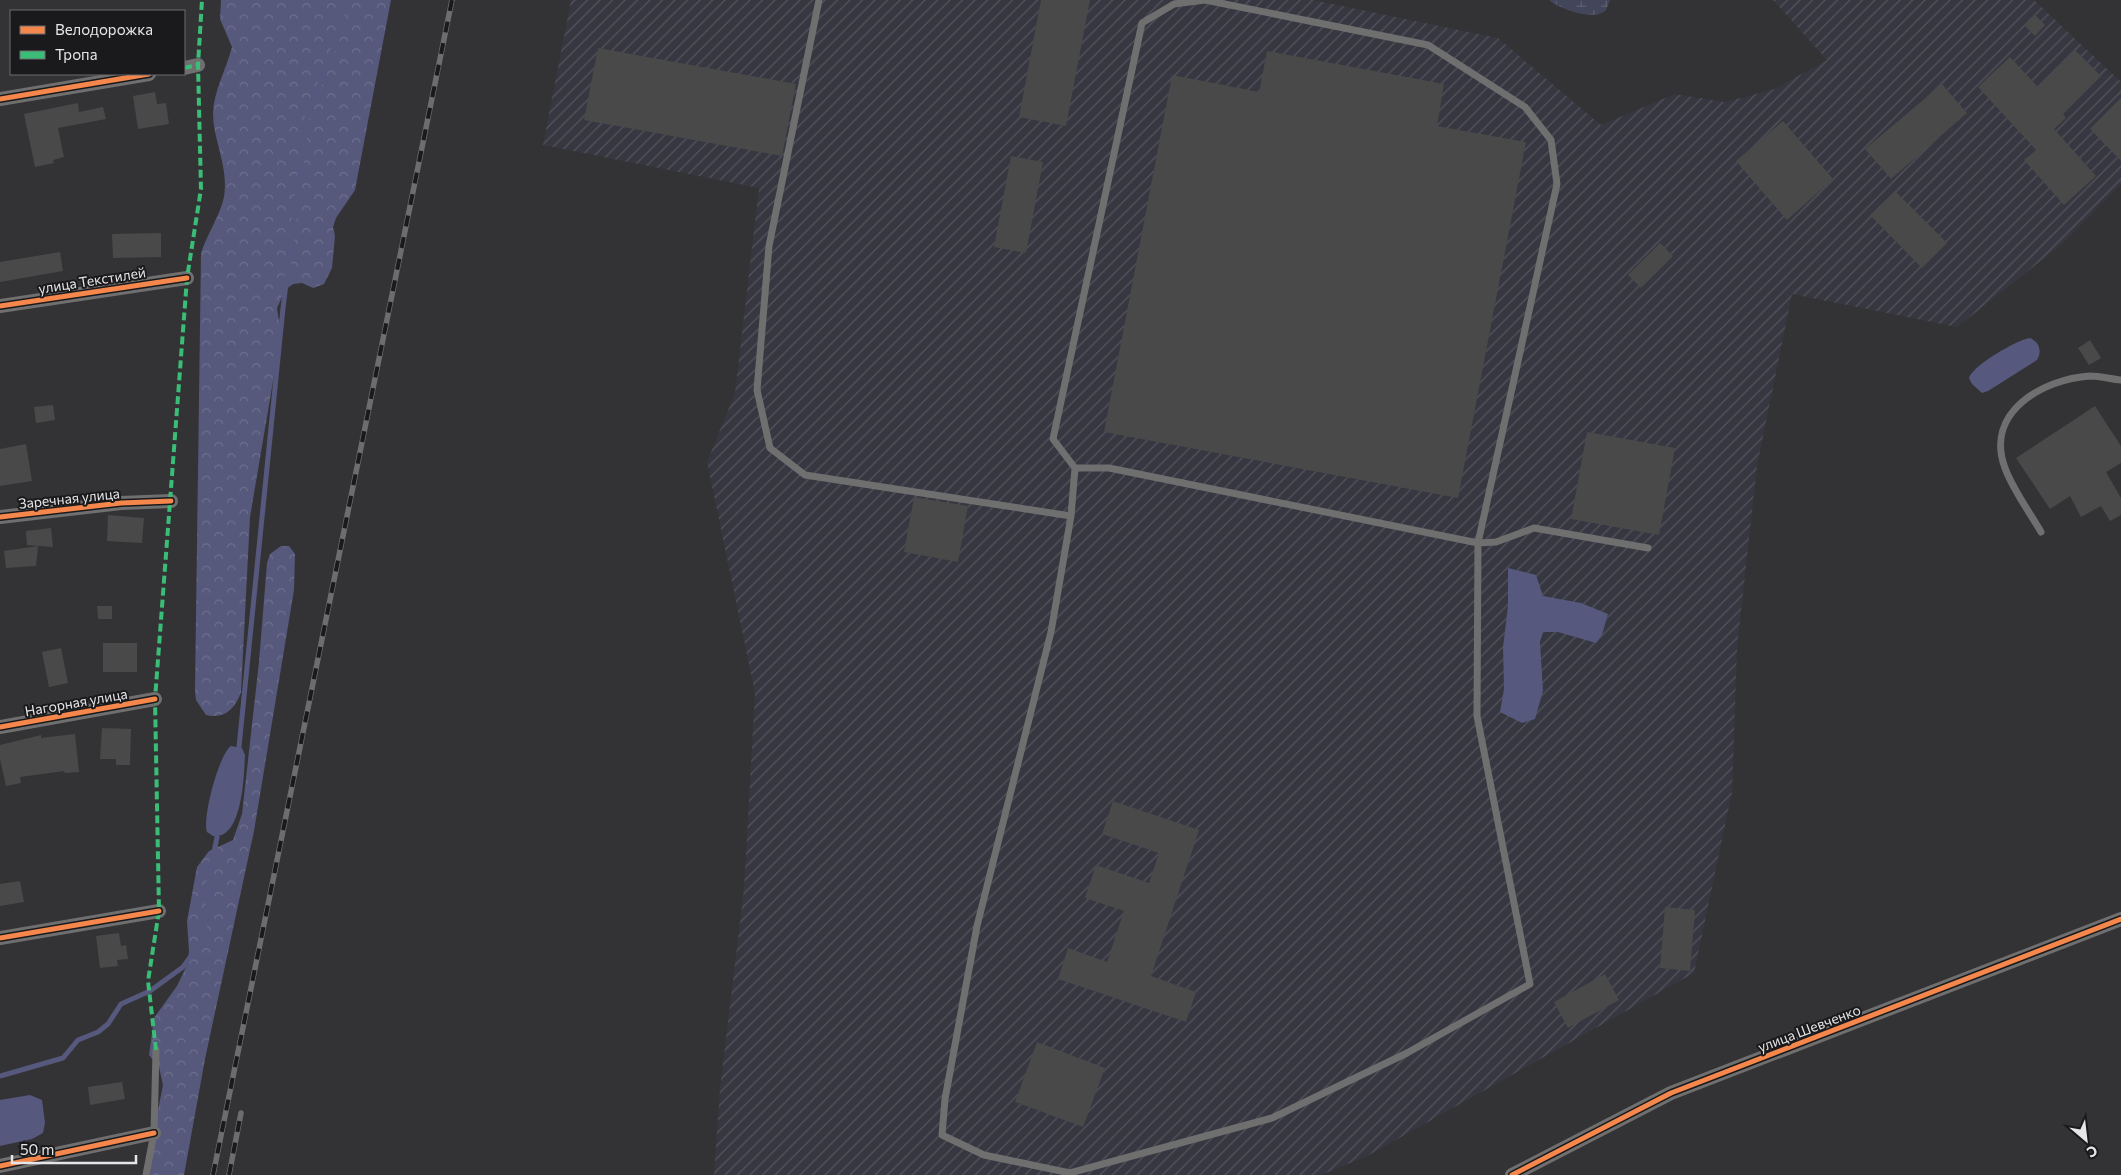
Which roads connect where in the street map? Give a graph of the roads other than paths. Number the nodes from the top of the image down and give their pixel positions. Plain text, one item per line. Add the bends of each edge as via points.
1 (819, 0) edge
2 (1205, 0) edge
3 (143, 75) edge
4 (0, 99) edge
5 (187, 278) dead end
6 (0, 306) edge
7 (2121, 380) edge
8 (1075, 468) junction
9 (171, 501) dead end
10 (1071, 516) junction
11 (0, 517) edge
12 (2041, 532) dead end
13 (1478, 544) junction
14 (1648, 548) dead end
15 (155, 699) dead end
16 (0, 727) edge
17 (159, 911) dead end
18 (2121, 919) edge
19 (0, 938) edge
20 (156, 1050) dead end
21 (154, 1133) junction
22 (0, 1166) edge
23 (146, 1175) edge
24 (1512, 1175) edge

1 - 10 lane via 769,246 757,390 770,448 805,475
2 - 8 lane via 1174,4 1142,23 1053,438
2 - 13 lane via 1428,45 1525,106 1551,140 1558,184
3 - 4 street
5 - 6 street, улица Текстилей
7 - 12 lane via 2090,376 2052,386 2022,401 2004,425 2005,468
8 - 10 lane
8 - 13 lane via 1109,468
9 - 11 street, Заречная улица via 121,503
10 - 13 lane via 1051,632 977,926 945,1099 942,1136 984,1155 1070,1173 1272,1118 1407,1053 1530,984 1477,716
13 - 14 lane via 1496,542 1534,528
15 - 16 street, Нагорная улица
17 - 19 street
18 - 24 street, улица Шевченко via 1671,1093
20 - 21 lane
21 - 22 street
21 - 23 lane

